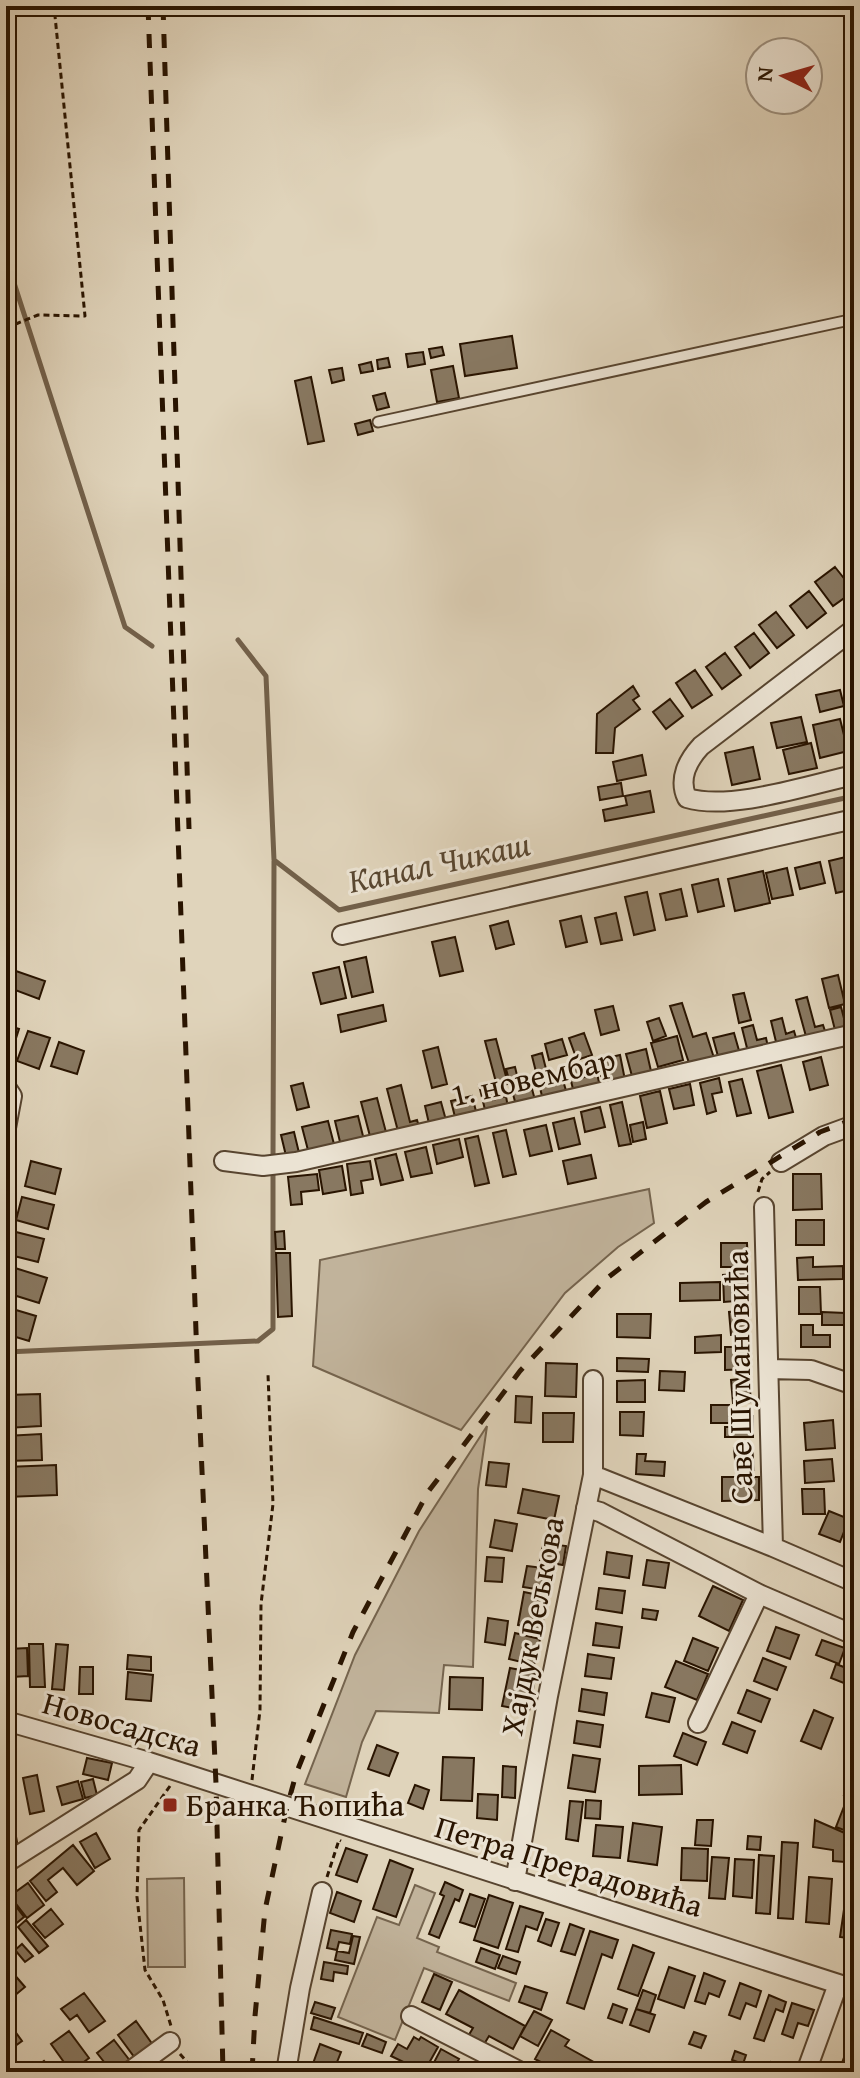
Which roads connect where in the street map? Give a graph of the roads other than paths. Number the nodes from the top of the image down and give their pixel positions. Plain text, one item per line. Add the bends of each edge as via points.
1 (854, 319) edge
2 (378, 422) dead end
3 (854, 629) edge
4 (854, 775) edge
5 (854, 819) edge
6 (342, 935) dead end
7 (854, 1034) edge
8 (9, 1092) edge
9 (854, 1125) edge
10 (6, 1128) edge
11 (224, 1161) dead end
12 (781, 1162) road end
13 (764, 1207) road end
14 (769, 1369) junction
15 (593, 1380) dead end
16 (854, 1385) edge
17 (593, 1475) junction
18 (586, 1508) junction
19 (773, 1547) junction
20 (854, 1582) edge
21 (759, 1594) junction
22 (854, 1635) edge
23 (6, 1721) edge
24 (698, 1723) dead end
25 (149, 1762) junction
26 (221, 1786) joint
27 (6, 1863) edge
28 (515, 1881) junction
29 (322, 1892) road end
30 (846, 1986) edge
31 (411, 2016) dead end
32 (170, 2042) road end
33 (129, 2072) edge
34 (286, 2072) edge
35 (521, 2072) edge
36 (806, 2072) edge

1 - 2 lane
3 - 4 street via 701,746 692,756 684,791 687,798 711,803
5 - 6 street
7 - 11 street, 1. новембар via 296,1162 263,1166
8 - 10 street
9 - 12 street
13 - 14 street, Саве Шумановића
14 - 16 street via 811,1370
14 - 19 street, Саве Шумановића
15 - 17 street, Хајдук Вељкова
17 - 18 street, Хајдук Вељкова
17 - 19 street
18 - 21 street
18 - 28 street, Хајдук Вељкова
19 - 20 street
21 - 22 street
21 - 24 street
23 - 25 street, Новосадска
25 - 26 street, Новосадска
25 - 27 street via 137,1780
26 - 28 street, Петра Прерадовића
28 - 30 street, Петра Прерадовића
29 - 34 street
30 - 36 street
31 - 35 street
32 - 33 street

